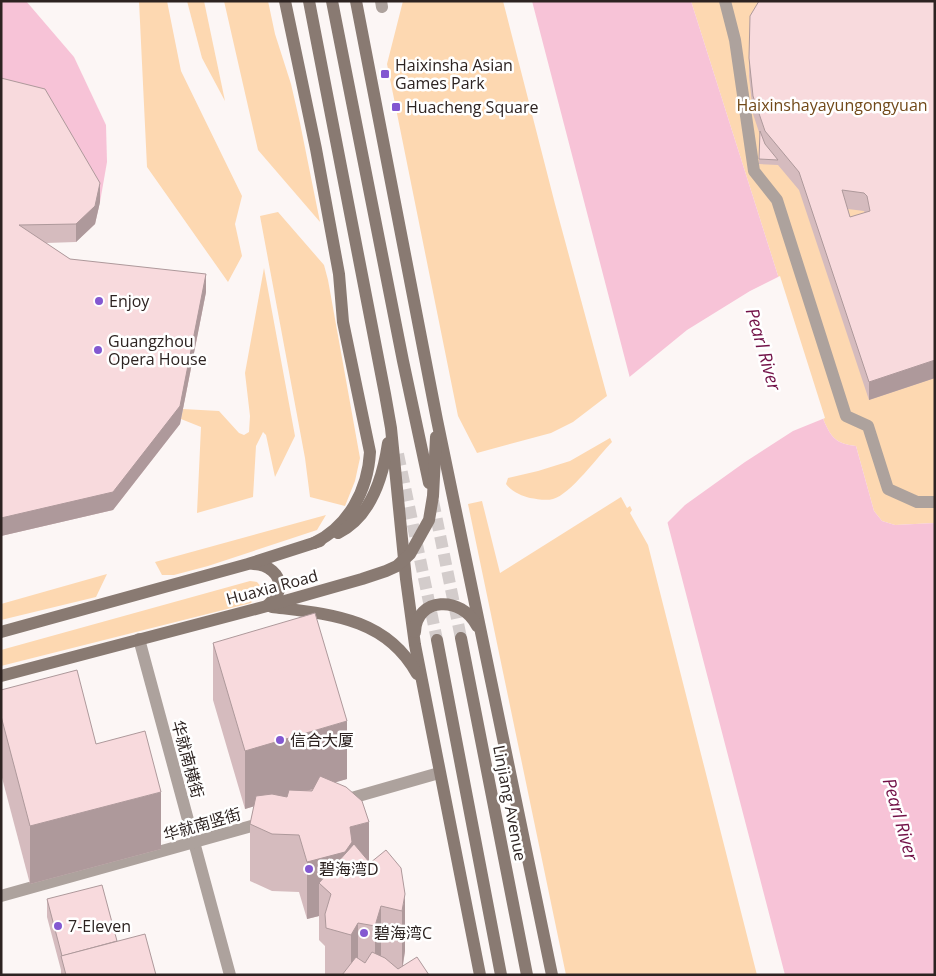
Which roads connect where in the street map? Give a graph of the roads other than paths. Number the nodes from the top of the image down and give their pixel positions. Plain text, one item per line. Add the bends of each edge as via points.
1 (285, 1) edge
2 (309, 1) edge
3 (332, 1) edge
4 (356, 1) edge
5 (725, 1) edge
6 (437, 420) junction
7 (417, 425) junction
8 (391, 428) junction
9 (435, 461) junction
10 (454, 498) junction
11 (935, 502) edge
12 (429, 520) junction
13 (314, 543) junction
14 (404, 559) junction
15 (248, 564) junction
16 (267, 606) junction
17 (1, 632) edge
18 (482, 637) junction
19 (462, 638) tunnel mouth
20 (139, 639) junction
21 (437, 640) tunnel mouth
22 (415, 645) junction
23 (1, 676) edge
24 (421, 682) junction
25 (439, 773) junction
26 (330, 804) edge
27 (276, 820) edge
28 (194, 843) junction
29 (1, 896) edge
30 (230, 975) edge
31 (480, 975) edge
32 (501, 975) edge
33 (528, 975) edge
34 (552, 975) edge

1 - 13 main road via 316,149 339,274 343,322 370,452 362,491 345,520 327,537
2 - 8 main road
3 - 7 main road
4 - 6 main road
5 - 11 street via 735,40 754,171 777,200 846,416 868,426 888,489 917,502
6 - 9 main road, Huaxia Road
6 - 10 main road
7 - 9 main road
7 - 12 main road via 430,487
8 - 13 main road, Huaxia Road via 385,461 367,508 347,529
8 - 14 main road
9 - 10 main road
9 - 12 main road, Huaxia Road
10 - 18 main road
12 - 14 main road, Huaxia Road
13 - 15 main road, Huaxia Road
14 - 16 main road, Huaxia Road via 386,571
14 - 22 main road
15 - 16 main road via 269,567 279,582 276,596
15 - 17 main road, Huaxia Road
16 - 20 main road, Huaxia Road
16 - 24 main road via 331,615 366,625 410,662
18 - 22 main road via 466,611 456,605 432,606 418,620
18 - 34 main road
19 - 33 main road, Linjiang Avenue
20 - 23 main road, Huaxia Road
20 - 28 street, 华就南横街
21 - 32 main road
22 - 24 main road
24 - 25 main road
25 - 26 street
25 - 31 main road
27 - 28 street, 华就南竖街
28 - 29 street, 华就南竖街
28 - 30 street, 华就南横街

